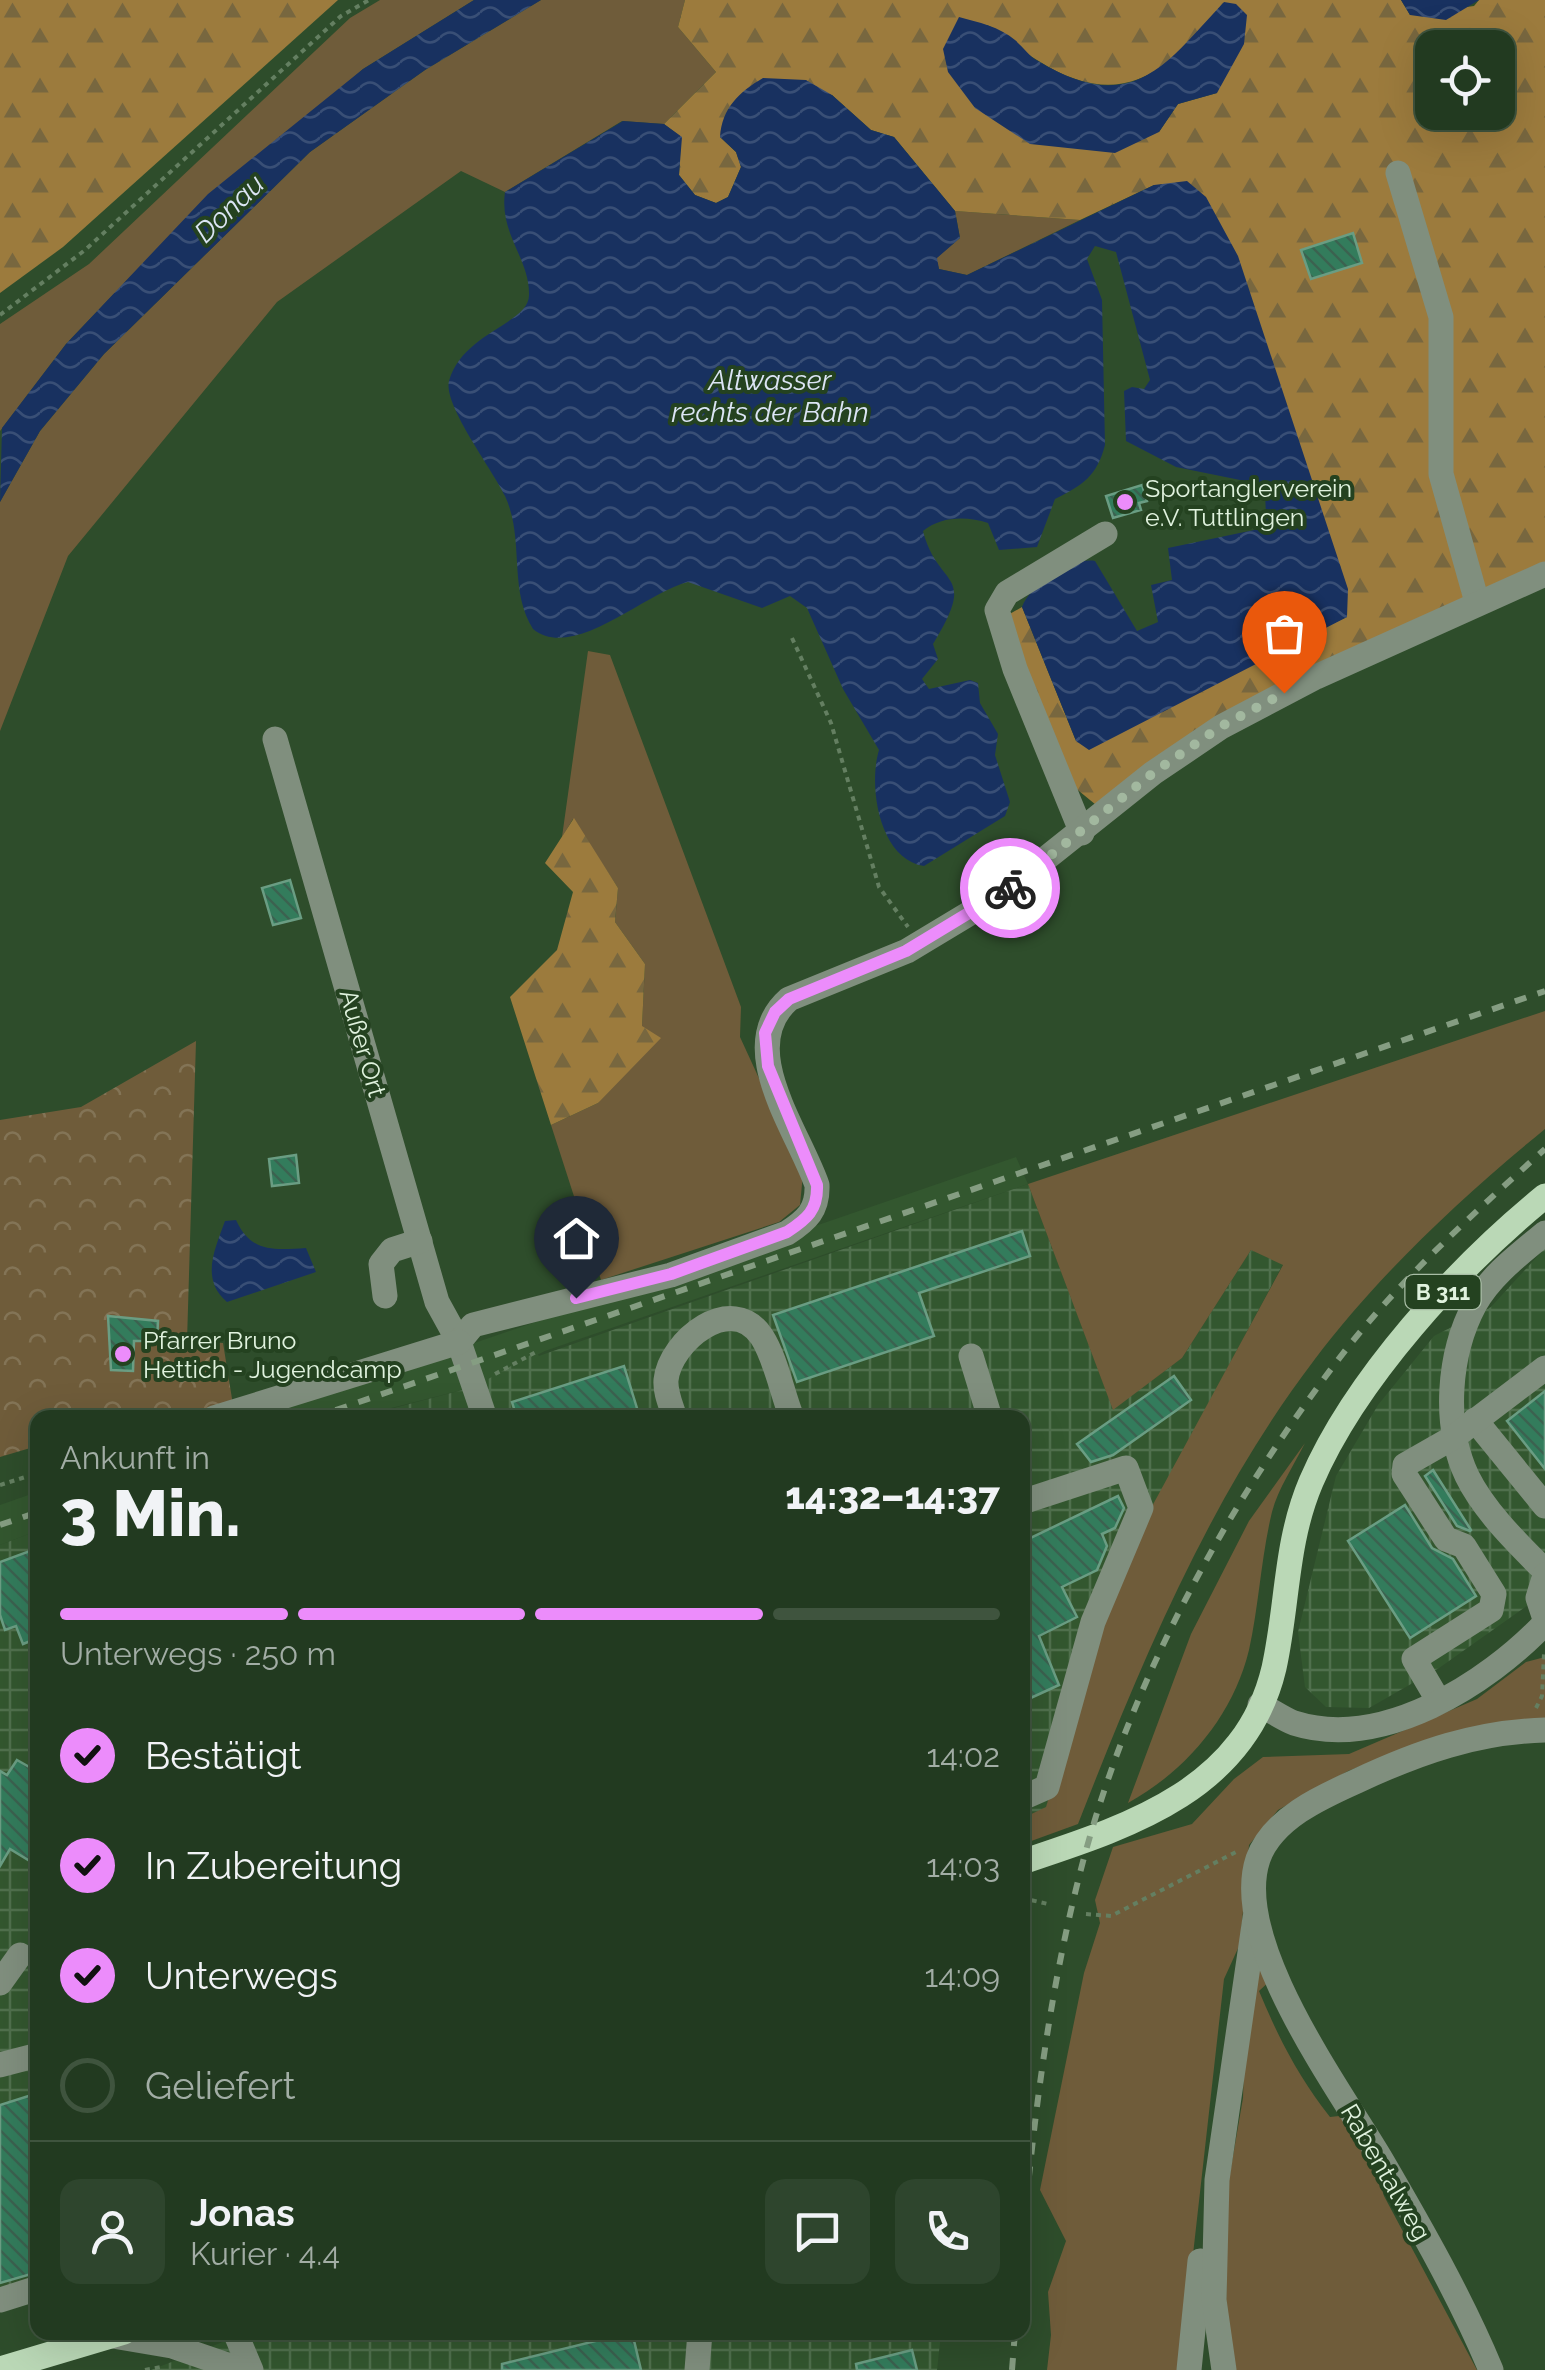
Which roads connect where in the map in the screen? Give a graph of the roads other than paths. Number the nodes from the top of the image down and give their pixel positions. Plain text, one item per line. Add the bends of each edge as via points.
1 (1398, 174) dead end
2 (1105, 534) dead end
3 (1545, 574) edge
4 (1477, 602) junction
5 (275, 739) dead end
6 (1082, 833) junction
7 (1545, 1196) edge
8 (1545, 1234) edge
9 (420, 1241) junction
10 (384, 1296) dead end
11 (459, 1342) junction
12 (971, 1356) dead end
13 (1545, 1368) edge
14 (240, 1410) edge
15 (482, 1410) edge
16 (672, 1410) edge
17 (789, 1410) edge
18 (988, 1410) edge
19 (1476, 1420) junction
20 (1454, 1437) junction
21 (1030, 1499) edge
22 (1545, 1506) edge
23 (1545, 1573) edge
24 (1545, 1620) edge
25 (1438, 1700) junction
26 (1260, 1704) junction
27 (1535, 1730) edge
28 (1030, 1794) edge
29 (1030, 1859) edge
30 (1256, 1913) junction
31 (20, 1954) dead end
32 (0, 1984) edge
33 (30, 2057) edge
34 (0, 2065) edge
35 (1225, 2136) junction
36 (30, 2291) edge
37 (0, 2300) edge
38 (99, 2340) edge
39 (146, 2340) edge
40 (239, 2340) edge
41 (699, 2340) edge
42 (0, 2369) edge
43 (242, 2370) edge
44 (252, 2370) edge
45 (697, 2370) edge
46 (1189, 2370) edge
47 (1224, 2370) edge
48 (1491, 2370) edge

1 - 4 street via 1441,317 1441,474
2 - 6 street via 1007,593 997,610 1014,669
3 - 4 street
4 - 6 street via 1220,727
5 - 9 street, Außer Ort
6 - 11 street via 1000,895 920,943 789,999 769,1020 768,1066 817,1185 818,1200 804,1222 671,1274 473,1325
7 - 26 main road, B 311 via 1449,1285 1323,1456 1294,1528 1274,1669
8 - 20 street via 1500,1270 1474,1305 1456,1362
9 - 10 street via 392,1250 381,1264
9 - 11 street, Außer Ort via 437,1302
11 - 14 street
11 - 15 street, Außer Ort
12 - 18 street
13 - 19 street
16 - 17 street via 666,1392 672,1361 696,1331 732,1319 762,1337
19 - 20 street
19 - 22 street
20 - 23 street via 1469,1480
20 - 25 street via 1405,1465 1404,1474 1446,1540 1464,1546 1494,1602 1414,1659
21 - 28 street via 1126,1468 1140,1508 1093,1622 1047,1787
23 - 24 street via 1538,1598
24 - 25 street via 1525,1644
25 - 26 street via 1392,1723 1336,1730 1294,1722
26 - 29 main road, B 311 via 1226,1757 1176,1801 1136,1824
27 - 30 street via 1500,1731 1424,1750 1319,1798 1273,1832 1258,1858
30 - 35 street
30 - 48 street, Rabentalweg via 1275,1977
31 - 32 street
33 - 34 street
35 - 46 street via 1213,2156
35 - 47 street via 1214,2239
36 - 37 street
38 - 42 main road
39 - 43 street
40 - 44 street
41 - 45 street

